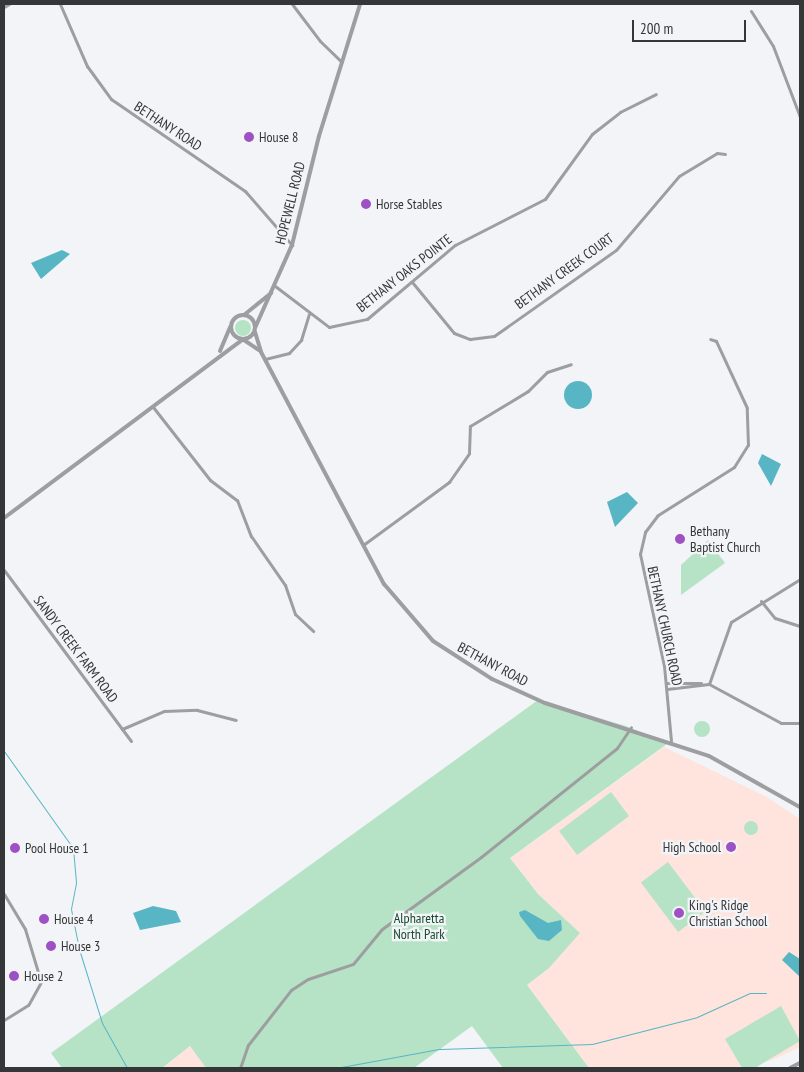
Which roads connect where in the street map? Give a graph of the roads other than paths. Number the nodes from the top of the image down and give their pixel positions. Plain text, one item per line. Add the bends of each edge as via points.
1 (9, 4) edge
2 (60, 4) edge
3 (292, 4) edge
4 (360, 4) edge
5 (4, 7) edge
6 (751, 11) dead end
7 (342, 62) junction
8 (656, 94) dead end
9 (800, 116) edge
10 (725, 154) dead end
11 (292, 245) junction
12 (412, 282) junction
13 (275, 286) junction
14 (272, 291) junction
15 (310, 314) junction
16 (242, 315) junction
17 (231, 325) junction
18 (255, 330) junction
19 (710, 339) dead end
20 (243, 340) junction
21 (261, 352) junction
22 (219, 353) junction
23 (265, 359) junction
24 (571, 364) dead end
25 (153, 406) junction
26 (4, 518) edge
27 (363, 545) junction
28 (4, 570) edge
29 (800, 578) edge
30 (761, 601) junction
31 (800, 626) edge
32 (313, 631) dead end
33 (666, 683) junction
34 (704, 684) junction
35 (709, 684) junction
36 (667, 689) junction
37 (236, 720) dead end
38 (800, 724) edge
39 (631, 727) junction
40 (122, 729) junction
41 (131, 741) dead end
42 (671, 741) junction
43 (800, 807) edge
44 (4, 894) edge
45 (4, 1020) edge
46 (800, 1063) edge
47 (240, 1068) edge
48 (790, 1068) edge

1 - 5 street
2 - 11 street, BETHANY ROAD via 87,66 111,99 245,191
3 - 7 street via 320,41
4 - 7 street, HOPEWELL ROAD
6 - 9 street via 773,46
7 - 11 street, HOPEWELL ROAD
8 - 12 street, BETHANY OAKS POINTE via 592,134 545,199 456,245
10 - 12 street, BETHANY CREEK COURT via 716,153 679,176 612,253 494,336 470,338 454,332
11 - 13 street, HOPEWELL ROAD
12 - 15 street, BETHANY OAKS POINTE via 372,316 351,325 329,327
13 - 14 street, HOPEWELL ROAD
13 - 15 street, BETHANY OAKS POINTE
14 - 16 street, HOPEWELL ROAD
14 - 18 street, HOPEWELL ROAD
15 - 23 street via 301,340 289,353
16 - 17 street
16 - 18 street via 250,317
17 - 20 street via 234,336
17 - 22 street
18 - 20 street
18 - 21 street, BETHANY ROAD
19 - 33 street, BETHANY CHURCH ROAD via 716,341 747,408 750,436 738,462 663,510 642,541 641,572
20 - 21 street, BETHANY ROAD
20 - 22 street
21 - 23 street, BETHANY ROAD
22 - 25 street
23 - 27 street, BETHANY ROAD
24 - 27 street via 547,372 528,391 470,426 469,453 449,482
25 - 26 street
25 - 32 street via 210,480 237,500 251,536 285,585 295,614
27 - 39 street, BETHANY ROAD via 403,610 455,658 545,702
28 - 40 street, SANDY CREEK FARM ROAD
29 - 30 street
30 - 31 street via 775,618
30 - 35 street via 731,622
33 - 34 street
33 - 36 street, BETHANY CHURCH ROAD
34 - 35 street
34 - 36 street
35 - 38 street via 781,722
36 - 42 street, BETHANY CHURCH ROAD
37 - 40 street via 197,710 164,711
39 - 42 street, BETHANY ROAD
39 - 47 street via 617,748 481,857 382,928 353,964 308,979 291,990 248,1045
40 - 41 street, SANDY CREEK FARM ROAD
42 - 43 street, BETHANY ROAD via 742,772
44 - 45 street via 25,929 41,975 39,989 28,1005
46 - 48 street

